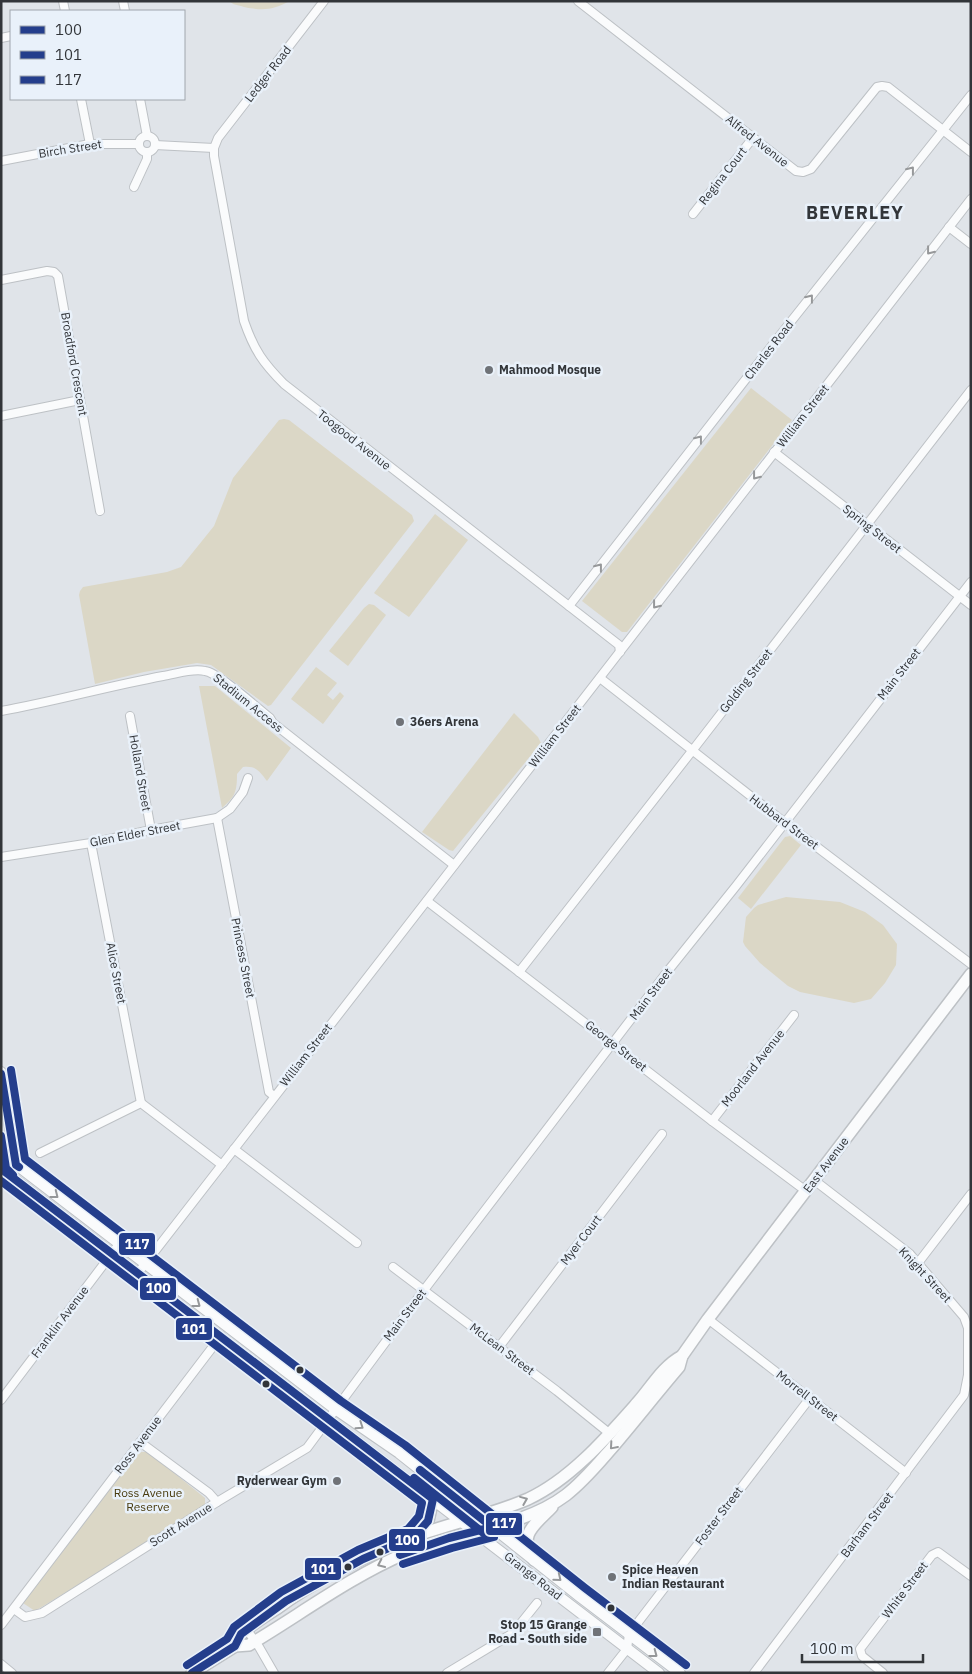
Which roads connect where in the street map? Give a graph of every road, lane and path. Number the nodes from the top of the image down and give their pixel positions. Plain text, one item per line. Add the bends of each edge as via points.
1 (324, 1) edge
2 (578, 1) edge
3 (971, 95) edge
4 (81, 100) edge
5 (140, 100) edge
6 (943, 130) junction
7 (147, 136) junction
8 (752, 139) junction
9 (90, 144) junction
10 (139, 144) junction
11 (155, 146) junction
12 (214, 148) junction
13 (147, 152) junction
14 (971, 152) edge
15 (1, 161) edge
16 (134, 187) dead end
17 (971, 199) edge
18 (693, 214) dead end
19 (948, 227) junction
20 (971, 244) edge
21 (1, 280) edge
22 (971, 390) edge
23 (80, 400) junction
24 (1, 416) edge
25 (774, 452) junction
26 (100, 511) dead end
27 (866, 525) junction
28 (971, 582) edge
29 (959, 597) junction
30 (569, 606) junction
31 (971, 606) edge
32 (620, 652) junction
33 (600, 678) junction
34 (1, 711) edge
35 (130, 716) dead end
36 (692, 751) junction
37 (248, 778) dead end
38 (217, 818) junction
39 (785, 823) junction
40 (151, 830) junction
41 (91, 843) junction
42 (1, 857) edge
43 (454, 865) junction
44 (427, 901) junction
45 (971, 964) edge
46 (519, 972) junction
47 (971, 974) edge
48 (794, 1015) dead end
49 (613, 1044) junction
50 (1, 1072) edge
51 (274, 1096) junction
52 (140, 1102) junction
53 (712, 1121) junction
54 (662, 1134) dead end
55 (234, 1149) junction
56 (2, 1151) edge
57 (40, 1153) dead end
58 (16, 1165) junction
59 (222, 1165) junction
60 (2, 1172) edge
61 (814, 1180) junction
62 (806, 1191) junction
63 (971, 1194) edge
64 (357, 1242) dead end
65 (119, 1244) junction
66 (112, 1253) junction
67 (918, 1263) junction
68 (145, 1264) junction
69 (393, 1267) dead end
70 (138, 1273) junction
71 (424, 1290) junction
72 (708, 1319) junction
73 (221, 1336) junction
74 (499, 1347) junction
75 (682, 1356) junction
76 (970, 1375) edge
77 (810, 1398) junction
78 (968, 1398) edge
79 (1, 1400) edge
80 (335, 1409) junction
81 (329, 1419) junction
82 (608, 1433) junction
83 (140, 1442) junction
84 (906, 1473) junction
85 (562, 1497) junction
86 (432, 1499) junction
87 (217, 1502) junction
88 (486, 1522) junction
89 (469, 1527) junction
90 (414, 1537) junction
91 (534, 1560) junction
92 (971, 1576) edge
93 (537, 1603) dead end
94 (14, 1608) junction
95 (1, 1625) edge
96 (246, 1630) junction
97 (629, 1634) junction
98 (255, 1641) junction
99 (234, 1646) junction
100 (627, 1649) junction
101 (1, 1664) edge
102 (12, 1673) edge
103 (192, 1673) edge
104 (274, 1673) edge
105 (447, 1673) edge
106 (608, 1673) edge
107 (659, 1673) edge
108 (680, 1673) edge
109 (754, 1673) edge
110 (884, 1673) edge

1 - 12 street, Ledger Road via 218,138
2 - 8 street, Alfred Avenue
3 - 6 street, Charles Road
4 - 9 street
5 - 7 street
6 - 8 street, Alfred Avenue via 888,87 882,86 877,87 811,168 803,172 796,171
6 - 14 street, Alfred Avenue
30 -> 6 street, Charles Road
7 - 10 street
7 - 11 street via 154,140
8 - 18 street, Regina Court
9 - 10 street, Birch Street
9 - 15 street, Birch Street
10 - 13 street
11 - 12 street
11 - 13 street
12 - 30 street, Toogood Avenue via 244,321 266,366 381,462
13 - 16 street
17 - 19 street, William Street
19 - 20 street
19 -> 25 street, William Street
21 - 23 street, Broadford Crescent via 47,271 58,276
22 - 27 street, Golding Street
23 - 24 street
23 - 26 street, Broadford Crescent
25 - 27 street, Spring Street
25 -> 32 street, William Street
27 - 29 street, Spring Street
27 - 36 street, Golding Street
28 - 29 street, Main Street
29 - 31 street, Spring Street
29 - 39 street, Main Street
30 - 32 street, Toogood Avenue via 619,645
32 - 33 street, William Street
33 - 36 street, Hubbard Street
33 - 43 street, William Street
34 - 43 street, Stadium Access via 143,680 206,671 214,674
35 - 40 street, Holland Street
36 - 39 street, Hubbard Street
36 - 46 street, Golding Street
37 - 38 street via 243,792 230,809
38 - 40 street, Glen Elder Street
38 - 51 street, Princess Street via 269,1092
39 - 45 street, Hubbard Street
39 - 49 street, Main Street
40 - 41 street, Glen Elder Street
41 - 42 street, Glen Elder Street
41 - 52 street, Alice Street
43 - 44 street, William Street
44 - 46 street, George Street
44 - 51 street, William Street
46 - 49 street, George Street
47 - 61 main road, East Avenue
48 - 53 street, Moorland Avenue
49 - 53 street, George Street
49 - 71 street, Main Street
50 - 58 main road
51 - 55 street, William Street
52 - 57 street
52 - 59 street
53 - 62 street, George Street
54 - 74 street, Myer Court
55 - 59 street, William Street
55 - 64 street
56 - 58 main road, Grange Road
56 - 60 main road
58 - 60 main road
58 -> 65 main road, Grange Road
59 - 68 street, William Street
60 - 66 main road, Grange Road
61 - 62 main road, East Avenue
61 - 67 street, Knight Street
62 - 72 main road, East Avenue
63 - 67 street
65 - 66 street, Franklin Avenue
65 - 68 main road, Grange Road
66 - 70 main road, Grange Road
66 - 79 street, Franklin Avenue
67 - 76 street, Knight Street via 964,1317 968,1328
68 - 70 street, William Street
68 -> 80 main road, Grange Road
69 - 71 street, McLean Street
70 - 73 main road, Grange Road
71 - 74 street, McLean Street
71 - 80 street, Main Street
72 - 75 main road, East Avenue
72 - 77 street, Morrell Street
73 - 81 main road, Grange Road
73 - 83 street, Ross Avenue
74 - 82 street, McLean Street
75 - 82 main road, East Avenue via 672,1361
75 -> 85 main road, East Avenue via 679,1367 631,1425 590,1472
76 - 78 street, Barham Street
77 - 84 street, Morrell Street
77 - 97 street, Foster Street
78 - 84 street, Barham Street
80 - 81 street, Scott Avenue
80 -> 88 main road, Grange Road via 385,1443
81 - 86 main road, Grange Road
81 - 87 street, Scott Avenue via 307,1448
88 -> 82 main road, East Avenue via 549,1487 573,1469
83 - 87 street via 210,1493
83 - 94 street, Ross Avenue
84 - 109 street, Barham Street
85 - 88 main road, East Avenue via 540,1510
85 - 91 main road via 529,1531 526,1542
86 - 89 main road, Grange Road
86 - 90 main road via 428,1520
87 - 94 street, Scott Avenue via 42,1613 25,1617
88 - 89 main road, East Avenue
88 - 89 main road, East Avenue
88 - 91 main road, Grange Road
89 - 90 main road
89 -> 98 main road via 457,1536 422,1546 375,1567
89 - 100 main road, Grange Road
90 - 96 main road via 363,1559 307,1589
91 -> 97 main road, Grange Road
92 - 110 street, White Street via 938,1552 932,1554 860,1649 862,1656
93 - 105 street via 513,1633
94 - 95 street, Ross Avenue
96 - 98 street
96 - 99 main road
97 - 100 street
97 -> 108 main road, Grange Road
98 - 99 main road via 249,1645
98 - 104 street
99 - 103 main road
100 - 106 street
100 - 107 main road, Grange Road
101 - 102 street

